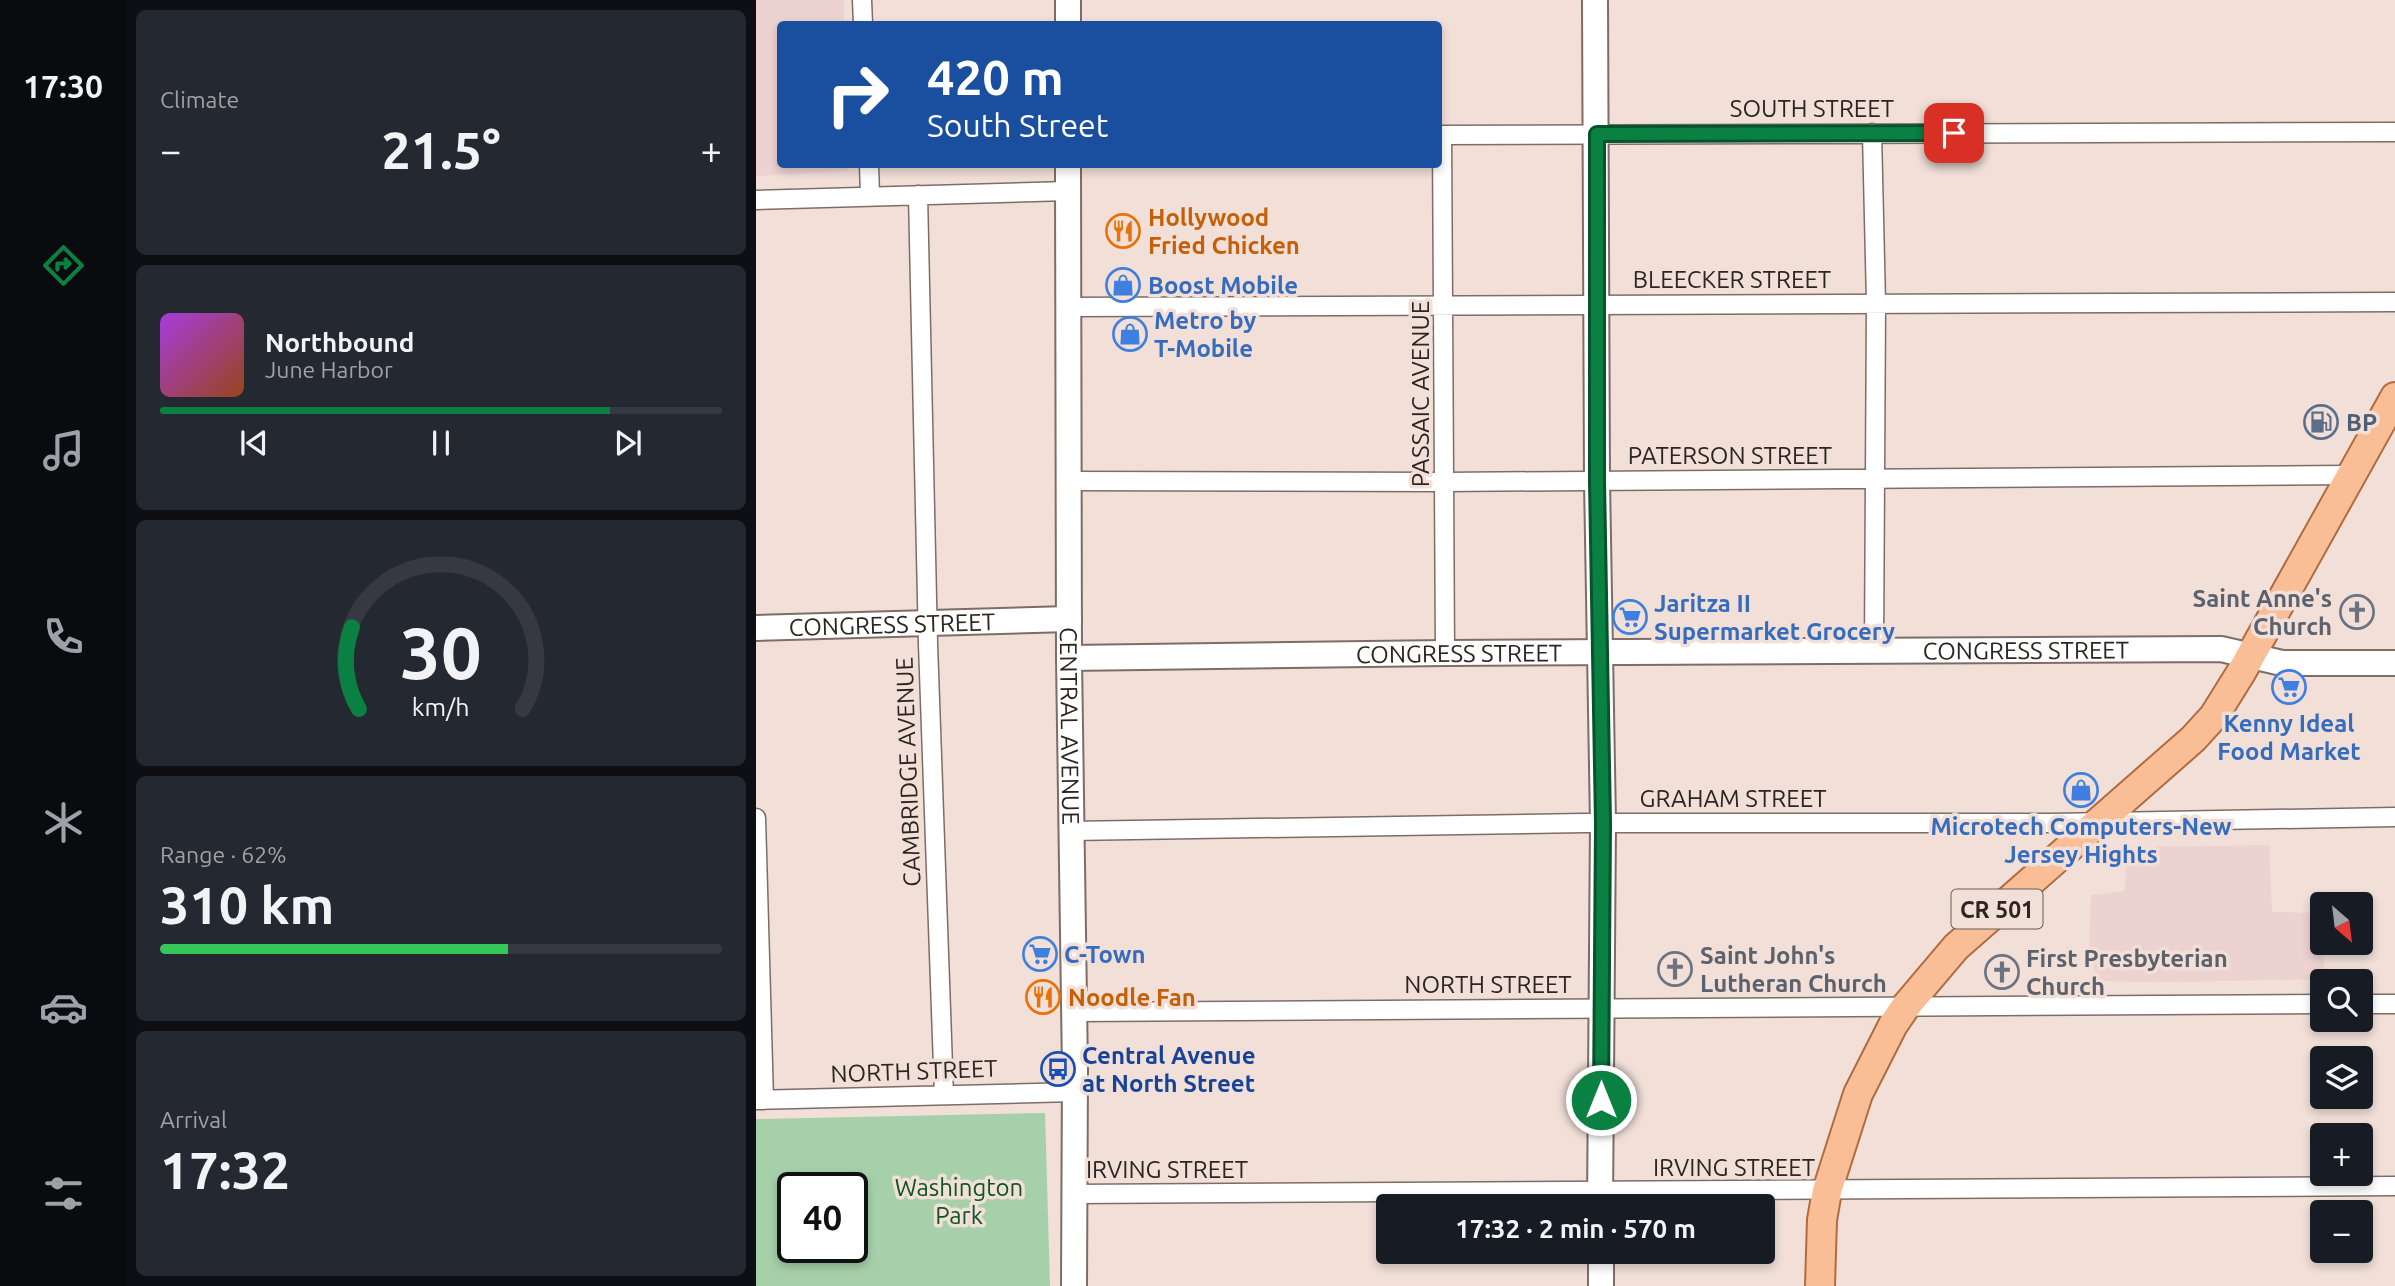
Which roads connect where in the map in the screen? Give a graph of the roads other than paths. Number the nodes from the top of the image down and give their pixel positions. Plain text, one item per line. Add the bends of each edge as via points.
1 (862, 0) edge
2 (1068, 0) edge
3 (1595, 0) edge
4 (863, 21) edge
5 (1068, 21) edge
6 (2395, 132) edge
7 (1872, 133) junction
8 (1597, 134) junction
9 (1442, 135) edge
10 (869, 168) edge
11 (1068, 168) edge
12 (1441, 168) edge
13 (1068, 191) junction
14 (870, 195) junction
15 (918, 195) junction
16 (756, 200) edge
17 (2395, 302) edge
18 (1876, 303) junction
19 (1597, 304) junction
20 (1444, 305) junction
21 (1069, 307) junction
22 (2395, 397) edge
23 (2350, 475) junction
24 (1874, 479) junction
25 (1070, 481) junction
26 (1597, 481) junction
27 (1444, 482) junction
28 (1069, 619) junction
29 (928, 622) junction
30 (756, 628) edge
31 (1874, 650) junction
32 (1445, 653) junction
33 (1601, 653) junction
34 (2250, 655) junction
35 (1069, 658) junction
36 (2395, 663) edge
37 (2395, 817) edge
38 (756, 818) edge
39 (2098, 822) junction
40 (1603, 823) junction
41 (1071, 831) junction
42 (2310, 1004) edge
43 (2373, 1004) edge
44 (2395, 1004) edge
45 (1906, 1006) junction
46 (1601, 1007) junction
47 (1074, 1012) junction
48 (1074, 1091) junction
49 (944, 1095) junction
50 (760, 1100) edge
51 (2395, 1186) edge
52 (1828, 1191) junction
53 (1073, 1194) junction
54 (1600, 1194) edge
55 (1742, 1194) edge
56 (1376, 1197) edge
57 (1601, 1264) edge
58 (1074, 1286) edge
59 (1601, 1286) edge
60 (1820, 1286) edge

1 - 4 street
2 - 5 street
3 - 8 street
6 - 7 street, SOUTH STREET
7 - 8 street, SOUTH STREET
7 - 18 street
8 - 9 street, SOUTH STREET
8 - 19 street
10 - 14 street
11 - 13 street, CENTRAL AVENUE
12 - 20 street, PASSAIC AVENUE
13 - 15 street
13 - 21 street, CENTRAL AVENUE
14 - 15 street
14 - 16 street
15 - 29 street, CAMBRIDGE AVENUE
17 - 18 street, BLEECKER STREET
18 - 19 street, BLEECKER STREET
18 - 24 street
19 - 20 street, BLEECKER STREET
19 - 26 street
20 - 21 street, BLEECKER STREET
20 - 27 street, PASSAIC AVENUE
21 - 25 street, CENTRAL AVENUE
22 - 23 main road, CR 501
23 - 24 street, PATERSON STREET
23 - 34 main road, CR 501
24 - 26 street, PATERSON STREET
24 - 31 street
25 - 27 street, PATERSON STREET
25 - 28 street, CENTRAL AVENUE
26 - 27 street, PATERSON STREET
26 - 33 street
27 - 32 street, PASSAIC AVENUE
28 - 29 street, CONGRESS STREET
28 - 35 street, CENTRAL AVENUE
29 - 30 street, CONGRESS STREET
29 - 49 street, CAMBRIDGE AVENUE
31 - 33 street, CONGRESS STREET
31 - 34 street, CONGRESS STREET via 2221,649
32 - 33 street, CONGRESS STREET
32 - 35 street, CONGRESS STREET
33 - 40 street
34 - 36 street, CONGRESS STREET via 2282,663
34 - 39 main road, CR 501 via 2214,716
35 - 41 street, CENTRAL AVENUE
37 - 39 street, GRAHAM STREET
38 - 50 street
39 - 40 street, GRAHAM STREET
39 - 45 main road, CR 501 via 1956,947
40 - 41 street, GRAHAM STREET
40 - 46 street
41 - 47 street, CENTRAL AVENUE
42 - 45 street, NORTH STREET
43 - 44 street
45 - 46 street, NORTH STREET
45 - 52 main road, CR 501 via 1858,1094
46 - 47 street, NORTH STREET
46 - 54 street
47 - 48 street, CENTRAL AVENUE
48 - 49 street, NORTH STREET
48 - 53 street, CENTRAL AVENUE
49 - 50 street, NORTH STREET
51 - 52 street, IRVING STREET
52 - 55 street, IRVING STREET
52 - 60 main road, CR 501 via 1822,1220
53 - 56 street, IRVING STREET
53 - 58 street, CENTRAL AVENUE
57 - 59 street

